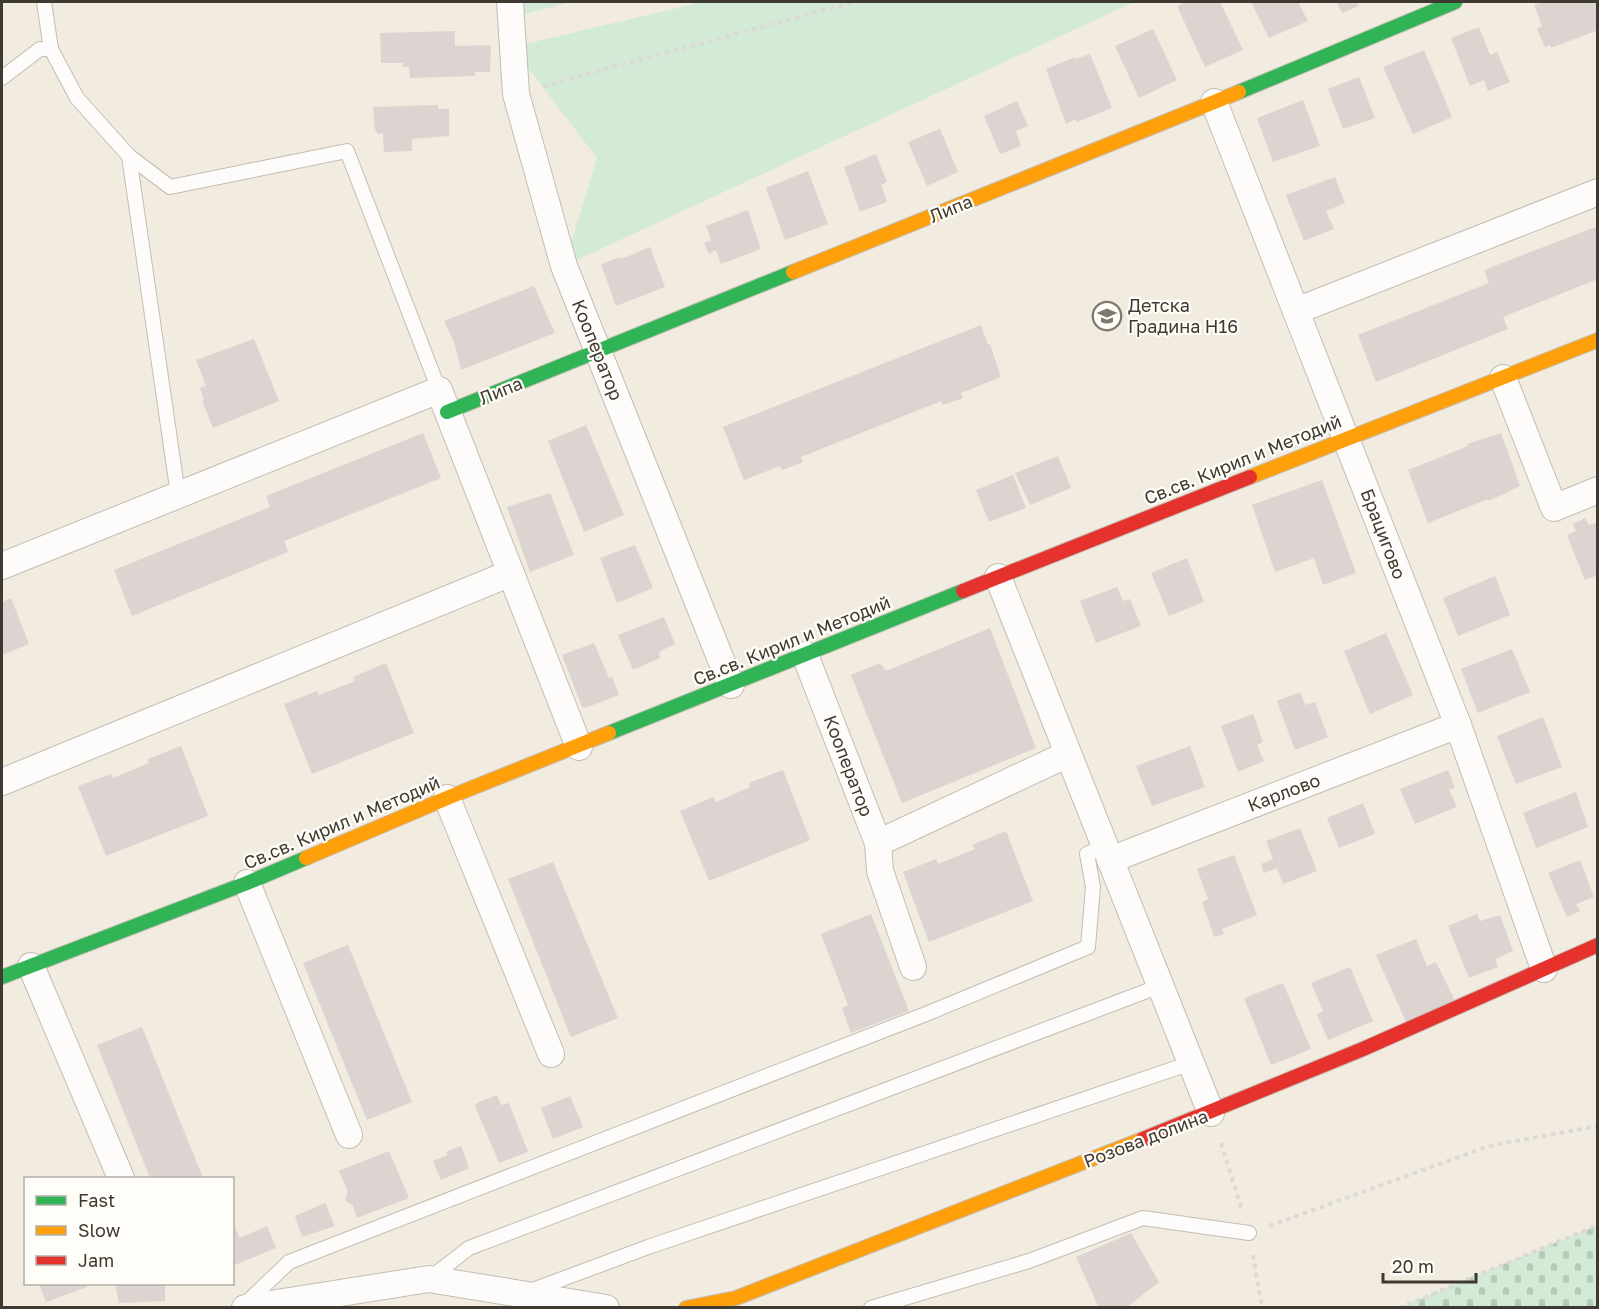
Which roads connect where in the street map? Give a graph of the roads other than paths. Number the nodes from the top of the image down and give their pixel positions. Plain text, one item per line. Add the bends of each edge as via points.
1 (44, 2) edge
2 (510, 2) edge
3 (1455, 2) edge
4 (51, 49) junction
5 (2, 78) edge
6 (1214, 102) junction
7 (129, 156) junction
8 (1598, 192) edge
9 (1296, 311) junction
10 (1598, 340) edge
11 (597, 352) junction
12 (1503, 378) junction
13 (443, 401) junction
14 (1345, 438) junction
15 (1598, 490) edge
16 (178, 495) junction
17 (2, 567) edge
18 (511, 573) junction
19 (998, 577) junction
20 (805, 655) junction
21 (731, 685) junction
22 (1458, 725) junction
23 (579, 747) junction
24 (1068, 754) junction
25 (2, 782) edge
26 (447, 798) junction
27 (878, 843) junction
28 (1108, 853) junction
29 (247, 883) junction
30 (1598, 945) edge
31 (1583, 953) junction
32 (1598, 957) edge
33 (31, 966) junction
34 (913, 967) dead end
35 (1544, 969) junction
36 (2, 977) edge
37 (1160, 986) junction
38 (551, 1054) dead end
39 (1191, 1063) junction
40 (1212, 1113) junction
41 (349, 1135) dead end
42 (120, 1177) edge
43 (1249, 1233) road end
44 (429, 1279) junction
45 (523, 1294) junction
46 (736, 1298) junction
47 (244, 1308) edge
48 (606, 1308) edge
49 (686, 1308) edge
50 (757, 1308) edge
51 (871, 1308) edge

1 - 4 lane
2 - 11 street, Кооператор via 516,94 564,266
3 - 6 street, Липа
4 - 5 lane via 40,49
4 - 7 lane via 76,98
6 - 9 street, Брацигово
6 - 11 street, Липа
7 - 13 lane via 170,187 347,151
7 - 16 lane
8 - 9 street
9 - 14 street, Брацигово
10 - 12 street, Св.св. Кирил и Методий
11 - 13 street, Липа
11 - 21 street, Кооператор
12 - 14 street, Св.св. Кирил и Методий
12 - 15 street via 1554,508
13 - 16 street, Липа
13 - 18 street
14 - 19 street, Св.св. Кирил и Методий
14 - 22 street, Брацигово
16 - 17 street, Липа
18 - 23 street
18 - 25 street
19 - 20 street, Св.св. Кирил и Методий
19 - 24 street
20 - 21 street, Св.св. Кирил и Методий
20 - 27 street, Кооператор
21 - 23 street, Св.св. Кирил и Методий
22 - 28 street, Карлово
22 - 35 street, Брацигово
23 - 26 street, Св.св. Кирил и Методий
24 - 27 street
24 - 28 street
26 - 29 street, Св.св. Кирил и Методий
26 - 38 street
27 - 34 street, Кооператор via 880,870
28 - 37 street
28 - 47 lane via 1087,854 1093,887 1088,947 289,1262
29 - 33 street, Св.св. Кирил и Методий
29 - 41 street
30 - 31 street, Розова долина
31 - 32 lane
31 - 35 street, Розова долина
33 - 36 street, Св.св. Кирил и Методий
33 - 42 street
35 - 40 street, Розова долина
37 - 39 street
37 - 44 lane via 469,1248
39 - 40 street
39 - 45 lane via 648,1246
40 - 46 street, Розова долина
43 - 51 lane via 1143,1218 1029,1261
44 - 45 street
44 - 47 street
45 - 48 street
46 - 49 street, Розова долина
46 - 50 lane

